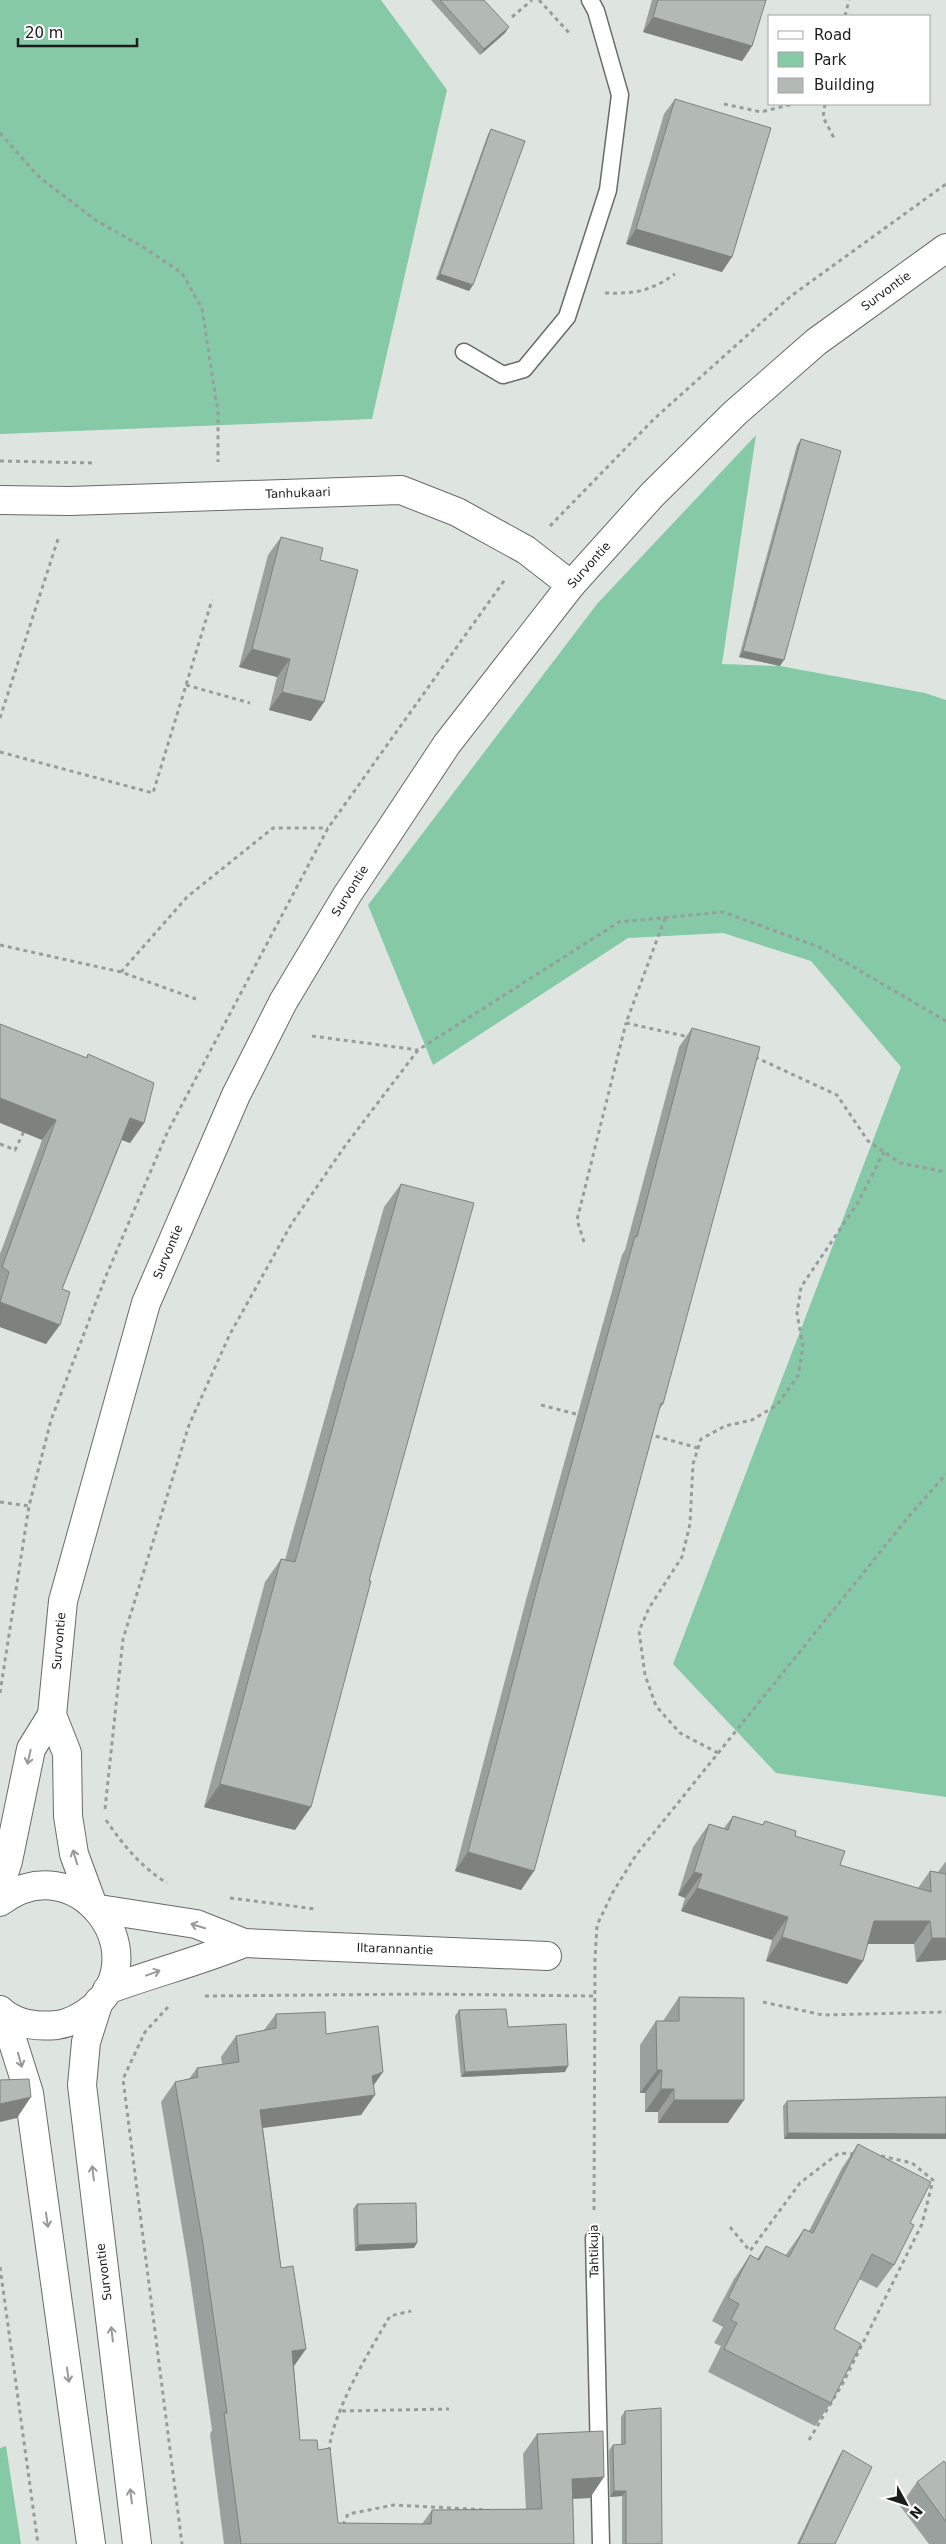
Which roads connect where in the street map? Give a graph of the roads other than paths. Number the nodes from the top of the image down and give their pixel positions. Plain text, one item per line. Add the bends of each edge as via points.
1 (590, 0) edge
2 (946, 248) edge
3 (464, 352) dead end
4 (0, 500) edge
5 (571, 585) junction
6 (52, 1715) junction
7 (0, 1886) edge
8 (0, 1902) edge
9 (96, 1906) junction
10 (244, 1943) junction
11 (547, 1956) dead end
12 (103, 1996) junction
13 (2, 2012) edge
14 (594, 2238) road end
15 (91, 2544) edge
16 (137, 2544) edge
17 (601, 2544) edge

1 - 3 lane via 620,95 608,190 567,317 524,369 503,376
2 - 5 main road, Survontie via 816,342 734,413 652,495
4 - 5 main road, Tanhukaari via 70,501 401,490 457,512 526,550
5 - 6 main road, Survontie via 447,744 352,887 283,1002 236,1095 146,1303 63,1601
6 -> 7 main road, Survontie via 30,1749
9 -> 6 main road, Survontie via 74,1854 68,1816 66,1753
8 - 9 main road via 10,1894 31,1886 52,1885 74,1891
10 -> 9 main road, Iltarannantie via 196,1924
9 - 12 main road, Survontie via 110,1928 115,1948 115,1970
10 - 11 main road, Iltarannantie
12 -> 10 main road, Iltarannantie via 177,1965 207,1958
12 - 13 main road via 84,2015 65,2024 44,2027 23,2023
16 -> 12 main road, Survontie via 82,2085 86,2042
13 -> 15 main road via 29,2093
14 - 17 lane, Tahtikuja

